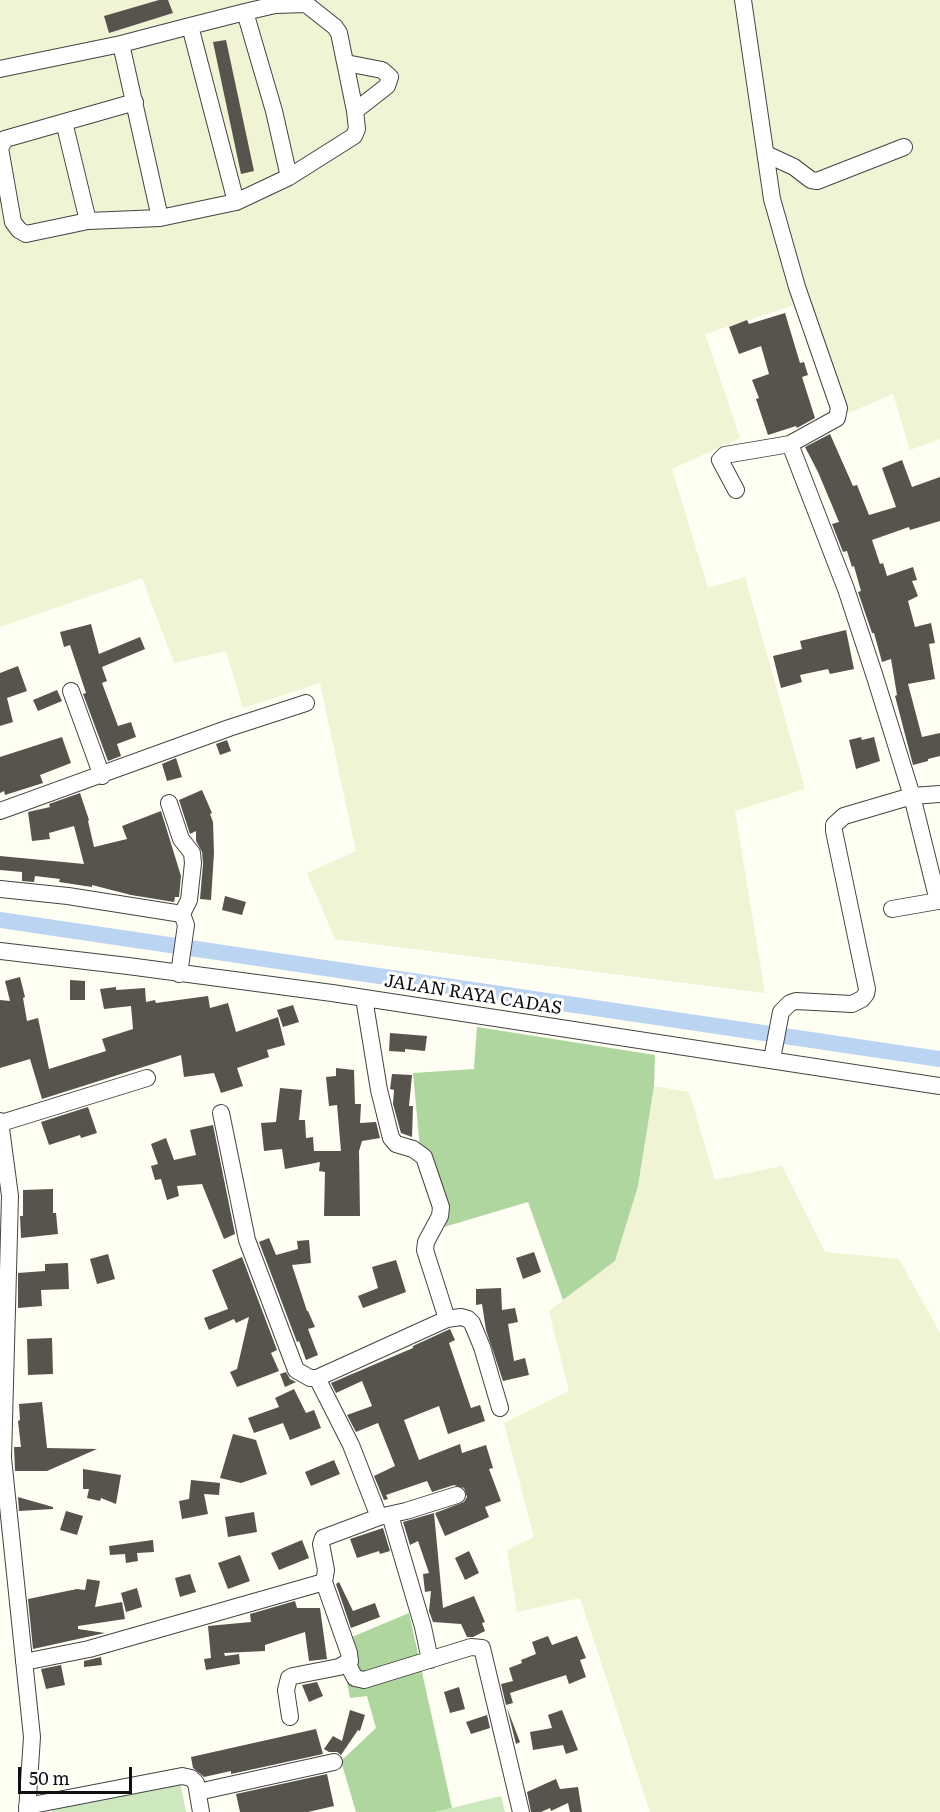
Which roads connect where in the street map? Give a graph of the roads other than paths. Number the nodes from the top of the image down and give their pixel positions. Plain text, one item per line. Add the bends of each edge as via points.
1 (743, 0) edge
2 (274, 2) edge
3 (306, 2) edge
4 (245, 12) junction
5 (190, 26) junction
6 (122, 44) junction
7 (346, 63) junction
8 (0, 69) edge
9 (135, 102) junction
10 (355, 111) junction
11 (64, 122) junction
12 (904, 147) dead end
13 (766, 154) junction
14 (289, 177) junction
15 (236, 202) junction
16 (160, 218) junction
17 (88, 221) junction
18 (790, 444) junction
19 (736, 490) dead end
20 (71, 691) dead end
21 (306, 703) dead end
22 (102, 776) junction
23 (940, 794) edge
24 (912, 796) junction
25 (169, 803) dead end
26 (0, 811) edge
27 (0, 889) edge
28 (939, 901) edge
29 (892, 909) dead end
30 (184, 919) junction
31 (0, 951) edge
32 (180, 968) junction
33 (364, 998) junction
34 (773, 1055) junction
35 (147, 1078) dead end
36 (940, 1086) edge
37 (221, 1113) dead end
38 (0, 1122) edge
39 (447, 1319) junction
40 (317, 1378) junction
41 (500, 1408) dead end
42 (457, 1495) dead end
43 (384, 1516) junction
44 (324, 1582) junction
45 (430, 1660) junction
46 (24, 1662) junction
47 (347, 1663) junction
48 (290, 1717) dead end
49 (334, 1762) dead end
50 (198, 1792) junction
51 (27, 1809) edge
52 (201, 1812) edge
53 (521, 1812) edge

1 - 13 street
2 - 3 street
2 - 4 street
3 - 7 street via 339,33
4 - 5 street
4 - 14 street
5 - 6 street
5 - 15 street
6 - 8 street
6 - 9 street
7 - 10 street
7 - 10 street via 382,70 390,77 387,86
9 - 11 street
9 - 16 street
10 - 14 street via 354,136
11 - 17 street
11 - 17 street via 11,136 1,145 13,222 26,234
12 - 13 street via 817,181
13 - 18 street via 772,199 797,286 839,408 837,418
14 - 15 street
15 - 16 street
16 - 17 street
18 - 19 street via 725,455 720,460
18 - 24 street via 846,589
20 - 22 street
21 - 22 street
22 - 26 street
23 - 24 street
24 - 28 street
24 - 34 street via 844,816 834,825 866,994 852,1004 790,1003 781,1012
25 - 30 street via 192,853
27 - 30 street via 79,898
28 - 29 street
30 - 32 street
31 - 32 street, JALAN RAYA CADAS
32 - 33 street, JALAN RAYA CADAS
33 - 34 street, JALAN RAYA CADAS
33 - 39 street via 391,1138 424,1157 441,1207 424,1250
34 - 36 street, JALAN RAYA CADAS
35 - 38 street
37 - 40 street via 247,1240 292,1365 304,1375
38 - 46 street via 10,1196 3,1458
39 - 40 street
39 - 41 street via 460,1317 472,1323
40 - 43 street
42 - 43 street
43 - 44 street via 323,1538
43 - 45 street via 423,1627
44 - 46 street via 89,1649
44 - 47 street via 349,1653
45 - 47 street via 364,1680 355,1678
45 - 53 street via 471,1647 483,1649
46 - 51 street via 32,1737
47 - 48 street via 289,1678 286,1690
49 - 50 street
50 - 51 street via 193,1780 182,1776
50 - 52 street

